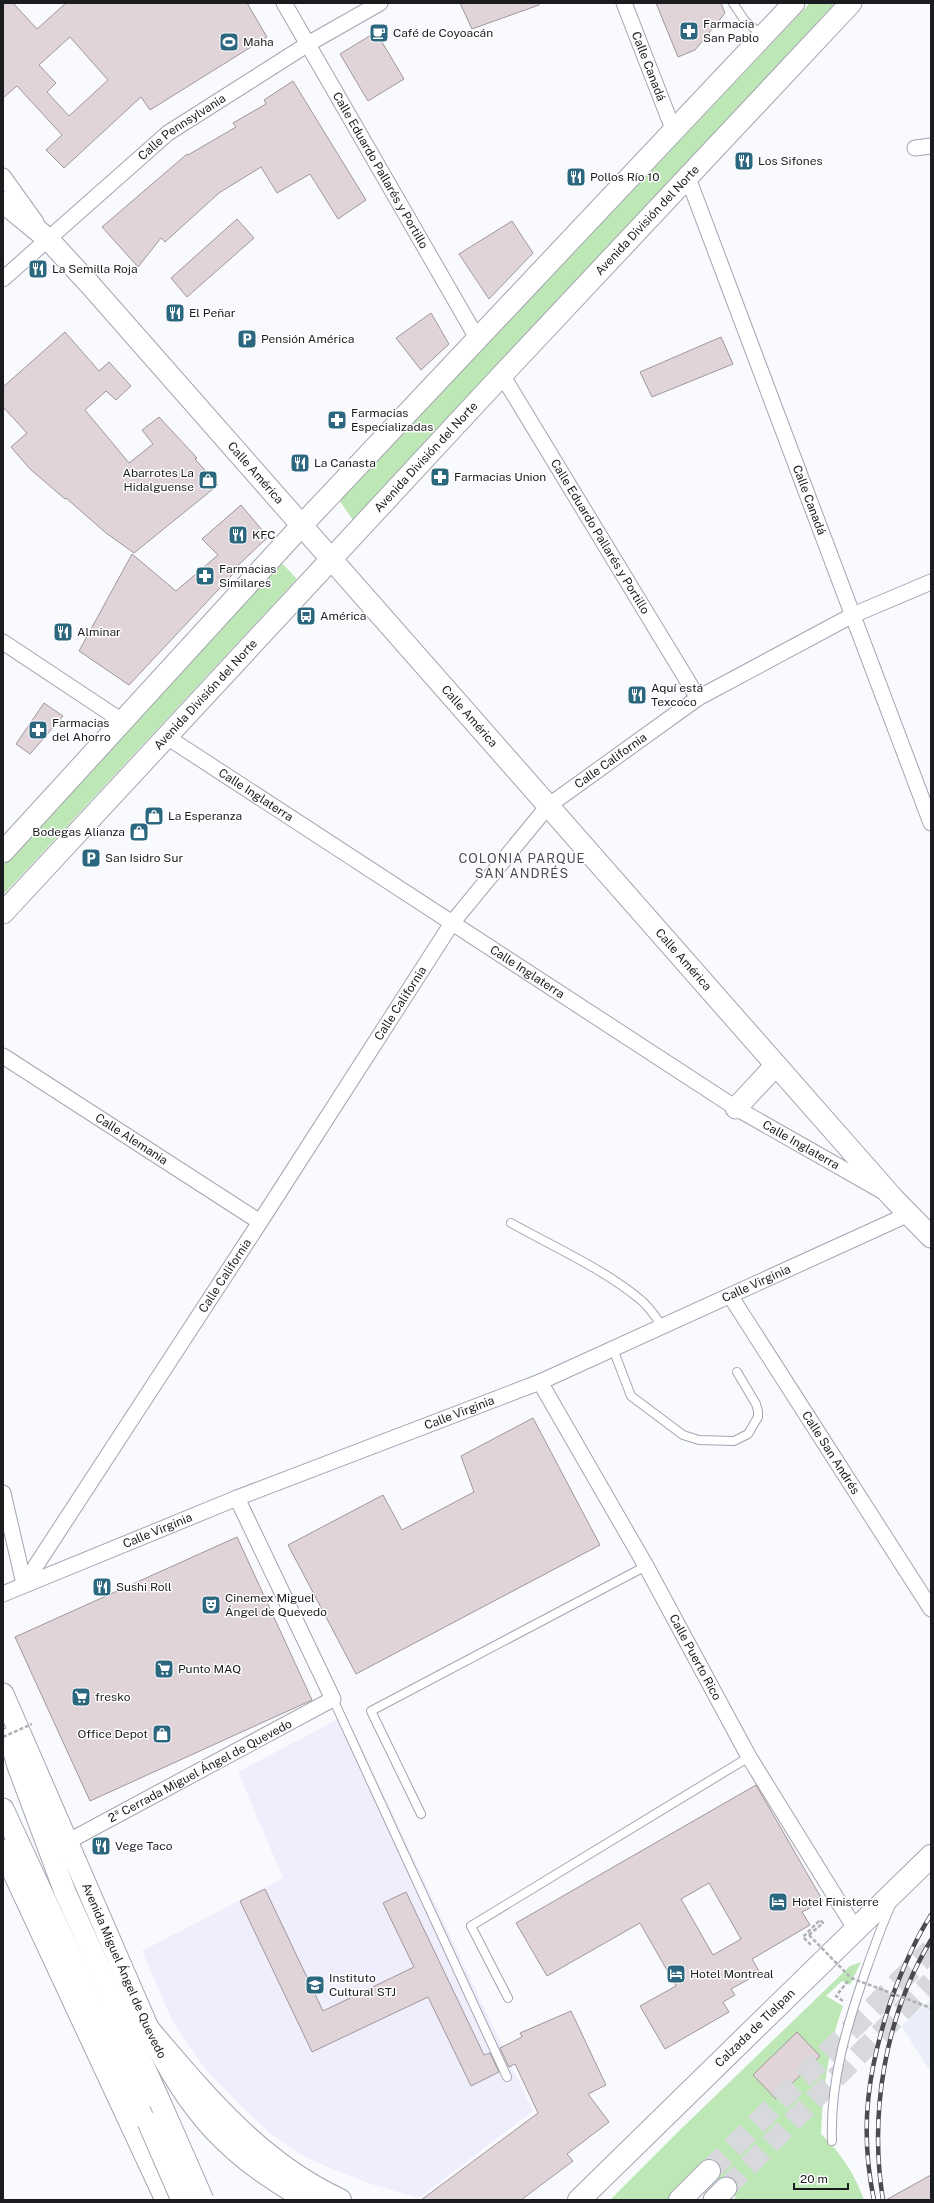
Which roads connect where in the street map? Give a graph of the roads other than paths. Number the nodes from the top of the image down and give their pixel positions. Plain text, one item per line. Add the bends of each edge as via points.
1 (284, 3) edge
2 (380, 3) edge
3 (624, 3) edge
4 (733, 3) edge
5 (794, 3) edge
6 (851, 3) edge
7 (763, 35) junction
8 (308, 44) junction
9 (673, 130) junction
10 (931, 146) edge
11 (915, 148) dead end
12 (3, 176) edge
13 (688, 178) junction
14 (3, 202) edge
15 (48, 239) junction
16 (3, 279) edge
17 (477, 338) junction
18 (502, 375) junction
19 (302, 525) junction
20 (333, 559) junction
21 (931, 582) edge
22 (853, 615) junction
23 (3, 642) edge
24 (698, 698) junction
25 (122, 721) junction
26 (167, 737) junction
27 (548, 806) junction
28 (931, 823) edge
29 (3, 852) edge
30 (3, 913) edge
31 (452, 923) junction
32 (3, 1056) edge
33 (776, 1065) junction
34 (736, 1108) junction
35 (893, 1198) junction
36 (909, 1214) junction
37 (260, 1222) junction
38 (510, 1223) dead end
39 (931, 1237) edge
40 (731, 1297) junction
41 (663, 1327) junction
42 (613, 1349) junction
43 (737, 1372) dead end
44 (540, 1382) junction
45 (3, 1492) edge
46 (237, 1498) junction
47 (646, 1566) junction
48 (24, 1584) junction
49 (3, 1594) edge
50 (931, 1608) edge
51 (3, 1694) edge
52 (333, 1699) junction
53 (3, 1710) edge
54 (749, 1757) junction
55 (3, 1809) edge
56 (421, 1814) dead end
57 (67, 1842) junction
58 (3, 1850) edge
59 (931, 1856) edge
60 (900, 1887) junction
61 (856, 1930) junction
62 (508, 1998) dead end
63 (149, 2030) junction
64 (507, 2077) dead end
65 (181, 2090) junction
66 (142, 2128) junction
67 (832, 2141) dead end
68 (709, 2171) tunnel mouth
69 (166, 2200) edge
70 (182, 2200) edge
71 (203, 2200) edge
72 (307, 2200) edge
73 (340, 2200) edge
74 (579, 2200) edge
75 (680, 2200) edge

1 - 8 street, Calle Eduardo Pallarés y Portillo
2 - 8 street, Calle Pennsylvania
3 - 9 street, Calle Canadá
4 - 7 lane via 744,21
5 - 7 main road
6 - 13 main road, Avenida División del Norte
7 - 9 main road
8 - 15 street, Calle Pennsylvania via 168,133
8 - 17 street, Calle Eduardo Pallarés y Portillo
9 - 17 main road
10 - 11 street
12 - 15 street
13 - 18 main road, Avenida División del Norte
13 - 22 street, Calle Canadá
14 - 15 main road, Calle América
15 - 16 street, Calle Pennsylvania
15 - 19 main road, Calle América
17 - 19 main road
18 - 20 main road, Avenida División del Norte
18 - 24 street, Calle Eduardo Pallarés y Portillo
19 - 20 main road, Calle América
19 - 25 main road
20 - 26 main road, Avenida División del Norte
20 - 27 main road, Calle América
21 - 22 street, Calle California
22 - 24 street, Calle California
22 - 28 street, Calle Canadá
23 - 25 street
24 - 27 street, Calle California
25 - 29 main road
26 - 30 main road, Avenida División del Norte
26 - 31 street, Calle Inglaterra
27 - 31 street, Calle California
27 - 33 main road, Calle América
31 - 34 street, Calle Inglaterra
31 - 37 street, Calle California
32 - 37 street, Calle Alemania
33 - 34 main road
33 - 35 main road, Calle América
34 - 35 street, Calle Inglaterra
35 - 36 main road, Calle América
36 - 39 main road, Calle América
36 - 40 street, Calle Virginia
37 - 48 street, Calle California
38 - 41 lane via 630,1292 643,1302
40 - 41 street, Calle Virginia
40 - 50 street, Calle San Andrés
41 - 42 street, Calle Virginia
42 - 43 lane via 631,1396 690,1438 734,1441 748,1434 758,1418 758,1411
42 - 44 street, Calle Virginia
44 - 46 street, Calle Virginia
44 - 47 street, Calle Puerto Rico
45 - 48 street
46 - 48 street, Calle Virginia
46 - 52 street
47 - 54 street, Calle Puerto Rico
47 - 56 lane via 371,1711
48 - 49 street, Calle Virginia
51 - 57 main road, Avenida Miguel Ángel de Quevedo
52 - 57 street, 2ª Cerrada Miguel Ángel de Quevedo
52 - 64 lane
53 - 71 main road, bridge via 18,1766 65,1892
54 - 61 street, Calle Puerto Rico
54 - 62 lane via 471,1926
55 - 66 main road
57 - 63 main road, Avenida Miguel Ángel de Quevedo
58 - 66 main road
59 - 60 highway, Calzada de Tlalpan
60 - 61 highway, Calzada de Tlalpan
60 - 67 lane via 880,1928 851,2014 834,2085
61 - 74 highway, Calzada de Tlalpan
63 - 65 main road, Avenida Miguel Ángel de Quevedo
63 - 73 highway via 198,2088 246,2137 295,2175
65 - 66 main road via 175,2112 166,2128 158,2135 146,2137
65 - 72 main road, Avenida Miguel Ángel de Quevedo via 206,2124 231,2149 259,2171
66 - 69 main road
66 - 70 main road, bridge
68 - 75 highway

